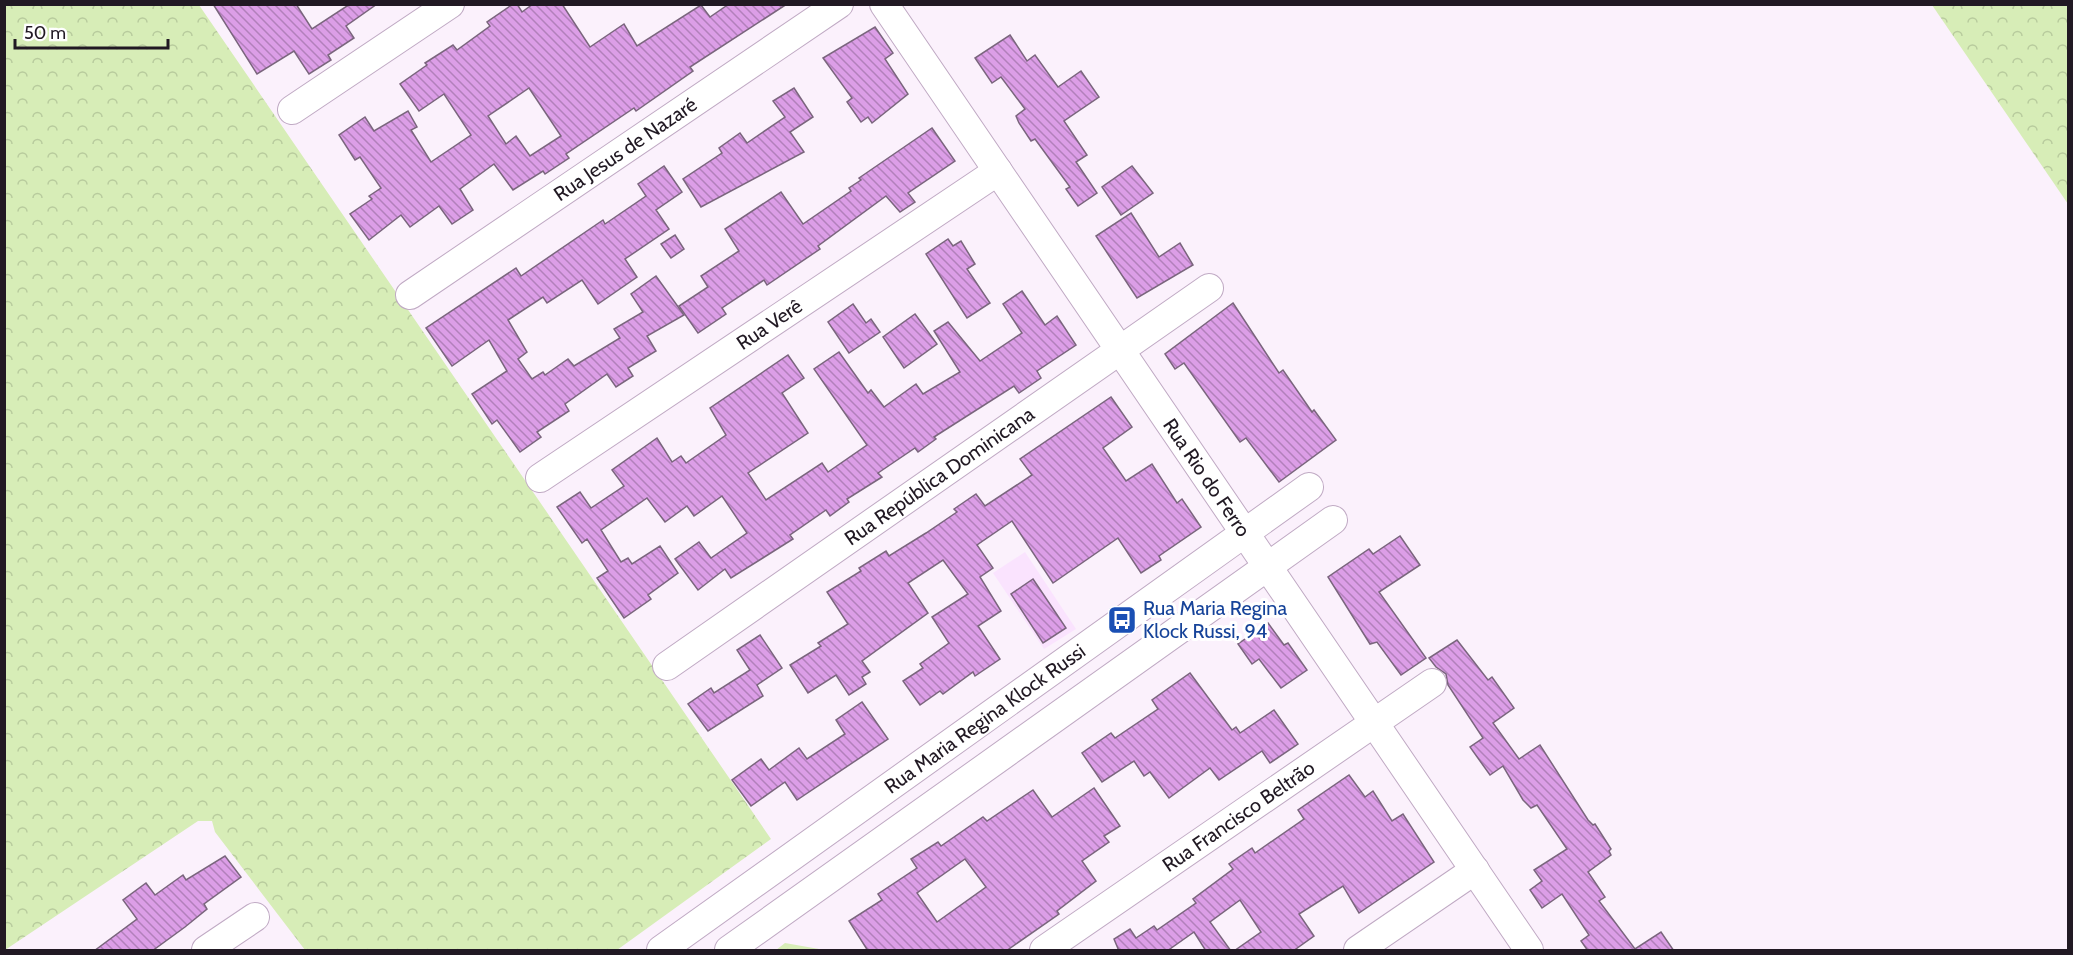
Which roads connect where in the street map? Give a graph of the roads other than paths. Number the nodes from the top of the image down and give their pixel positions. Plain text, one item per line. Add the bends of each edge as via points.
1 (450, 4) edge
2 (839, 4) edge
3 (885, 4) edge
4 (292, 110) dead end
5 (998, 171) junction
6 (1209, 288) dead end
7 (410, 295) dead end
8 (1120, 350) junction
9 (540, 478) dead end
10 (1309, 487) dead end
11 (1333, 520) dead end
12 (1244, 532) junction
13 (1267, 566) junction
14 (668, 666) dead end
15 (1432, 683) dead end
16 (1374, 723) junction
17 (1475, 870) junction
18 (255, 916) dead end
19 (206, 951) edge
20 (661, 951) edge
21 (729, 951) edge
22 (1044, 951) edge
23 (1358, 951) edge
24 (1529, 951) edge

1 - 4 street
2 - 7 street, Rua Jesus de Nazaré
3 - 5 street, Rua Rio do Ferro
5 - 8 street, Rua Rio do Ferro
5 - 9 street, Rua Verê
6 - 8 street, Rua República Dominicana
8 - 12 street, Rua Rio do Ferro
8 - 14 street, Rua República Dominicana
10 - 12 street, Rua Maria Regina Klock Russi
11 - 13 street, Rua Maria Regina Klock Russi
12 - 13 street, Rua Rio do Ferro
12 - 20 street, Rua Maria Regina Klock Russi
13 - 16 street, Rua Rio do Ferro
13 - 21 street, Rua Maria Regina Klock Russi
15 - 16 street, Rua Francisco Beltrão
16 - 17 street, Rua Rio do Ferro
16 - 22 street, Rua Francisco Beltrão
17 - 23 street
17 - 24 street, Rua Rio do Ferro
18 - 19 street

